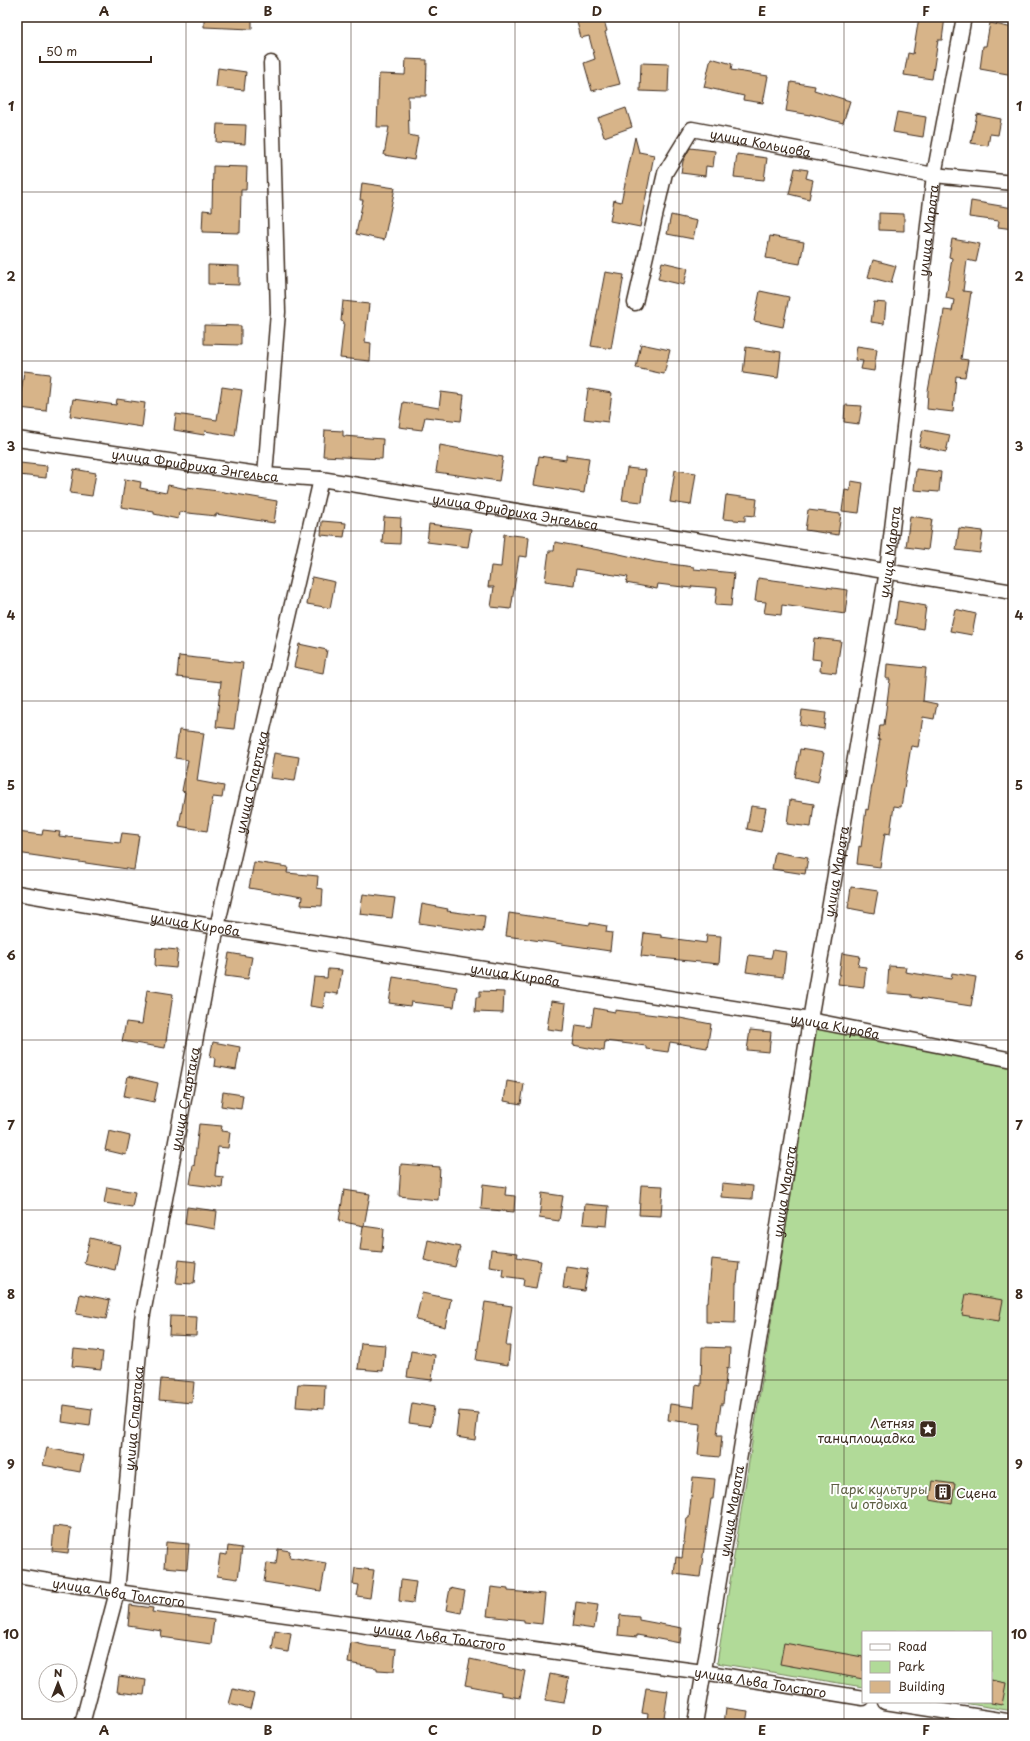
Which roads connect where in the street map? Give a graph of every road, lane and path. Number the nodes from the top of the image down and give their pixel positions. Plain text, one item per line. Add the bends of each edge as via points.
1 (964, 17) edge
2 (271, 62) dead end
3 (934, 175) junction
4 (1013, 183) edge
5 (635, 303) dead end
6 (17, 439) edge
7 (265, 475) junction
8 (321, 479) junction
9 (887, 571) junction
10 (1013, 592) edge
11 (17, 893) edge
12 (217, 927) junction
13 (810, 1020) junction
14 (1013, 1060) edge
15 (17, 1576) edge
16 (117, 1592) junction
17 (703, 1672) junction
18 (862, 1698) edge
19 (891, 1703) edge
20 (1013, 1722) edge
21 (82, 1724) edge
22 (695, 1724) edge

1 - 3 street, улица Марата
2 - 7 street via 278,312
3 - 4 street, улица Кольцова
3 - 5 street, улица Кольцова via 692,129 665,173
3 - 9 street, улица Марата
6 - 7 street, улица Фридриха Энгельса
7 - 8 street, улица Фридриха Энгельса
8 - 9 street, улица Фридриха Энгельса
8 - 12 street, улица Спартака
9 - 10 street, улица Фридриха Энгельса
9 - 13 street, улица Марата
11 - 12 street, улица Кирова
12 - 13 street, улица Кирова
12 - 16 street, улица Спартака via 142,1319
13 - 14 street, улица Кирова
13 - 17 street, улица Марата
15 - 16 street, улица Льва Толстого
16 - 17 street, улица Льва Толстого
16 - 21 street, улица Спартака
17 - 18 street, улица Льва Толстого
17 - 22 street, улица Марата
19 - 20 street

